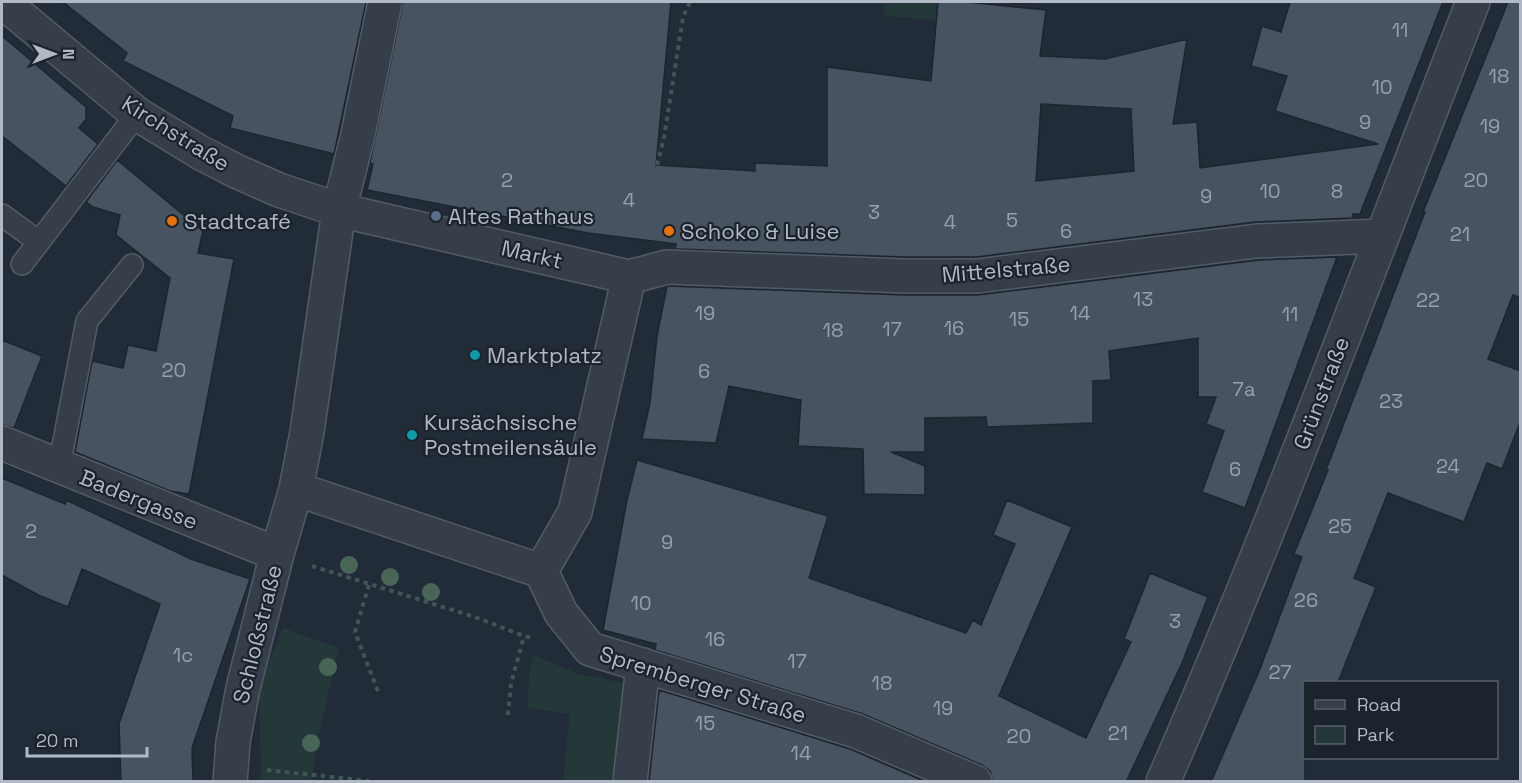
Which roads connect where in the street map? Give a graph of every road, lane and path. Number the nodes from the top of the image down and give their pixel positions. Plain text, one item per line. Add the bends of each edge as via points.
1 (385, 2) edge
2 (690, 2) edge
3 (1473, 2) edge
4 (11, 9) edge
5 (137, 114) junction
6 (657, 165) dead end
7 (339, 210) junction
8 (2, 215) edge
9 (1382, 236) junction
10 (39, 242) junction
11 (22, 264) dead end
12 (132, 265) dead end
13 (629, 277) junction
14 (6, 445) edge
15 (59, 467) junction
16 (296, 489) junction
17 (277, 554) junction
18 (541, 571) junction
19 (369, 585) junction
20 (524, 636) junction
21 (535, 638) dead end
22 (643, 665) junction
23 (379, 694) dead end
24 (508, 715) dead end
25 (230, 775) edge
26 (369, 781) edge
27 (630, 782) edge
28 (975, 782) edge
29 (1163, 782) edge

1 - 7 street
2 - 6 path via 683,17
3 - 9 street, Grünstraße
4 - 5 street, Kirchstraße
5 - 7 street, Kirchstraße via 236,171
5 - 10 lane
7 - 13 street, Markt
7 - 16 street
8 - 10 lane
9 - 13 street, Mittelstraße via 1257,241 977,276 667,267
9 - 29 street, Grünstraße
10 - 11 lane
12 - 15 lane via 87,321
13 - 18 street via 575,512
14 - 15 street, Badergasse
15 - 17 street, Badergasse
16 - 17 street, Schloßstraße
16 - 18 street
17 - 19 path
17 - 25 street, Schloßstraße via 243,688
18 - 22 street, Spremberger Straße via 561,613 590,649
19 - 20 path
19 - 23 path via 355,632
20 - 21 path
20 - 24 path via 511,684
22 - 27 street
22 - 28 street, Spremberger Straße via 856,731
25 - 26 path

